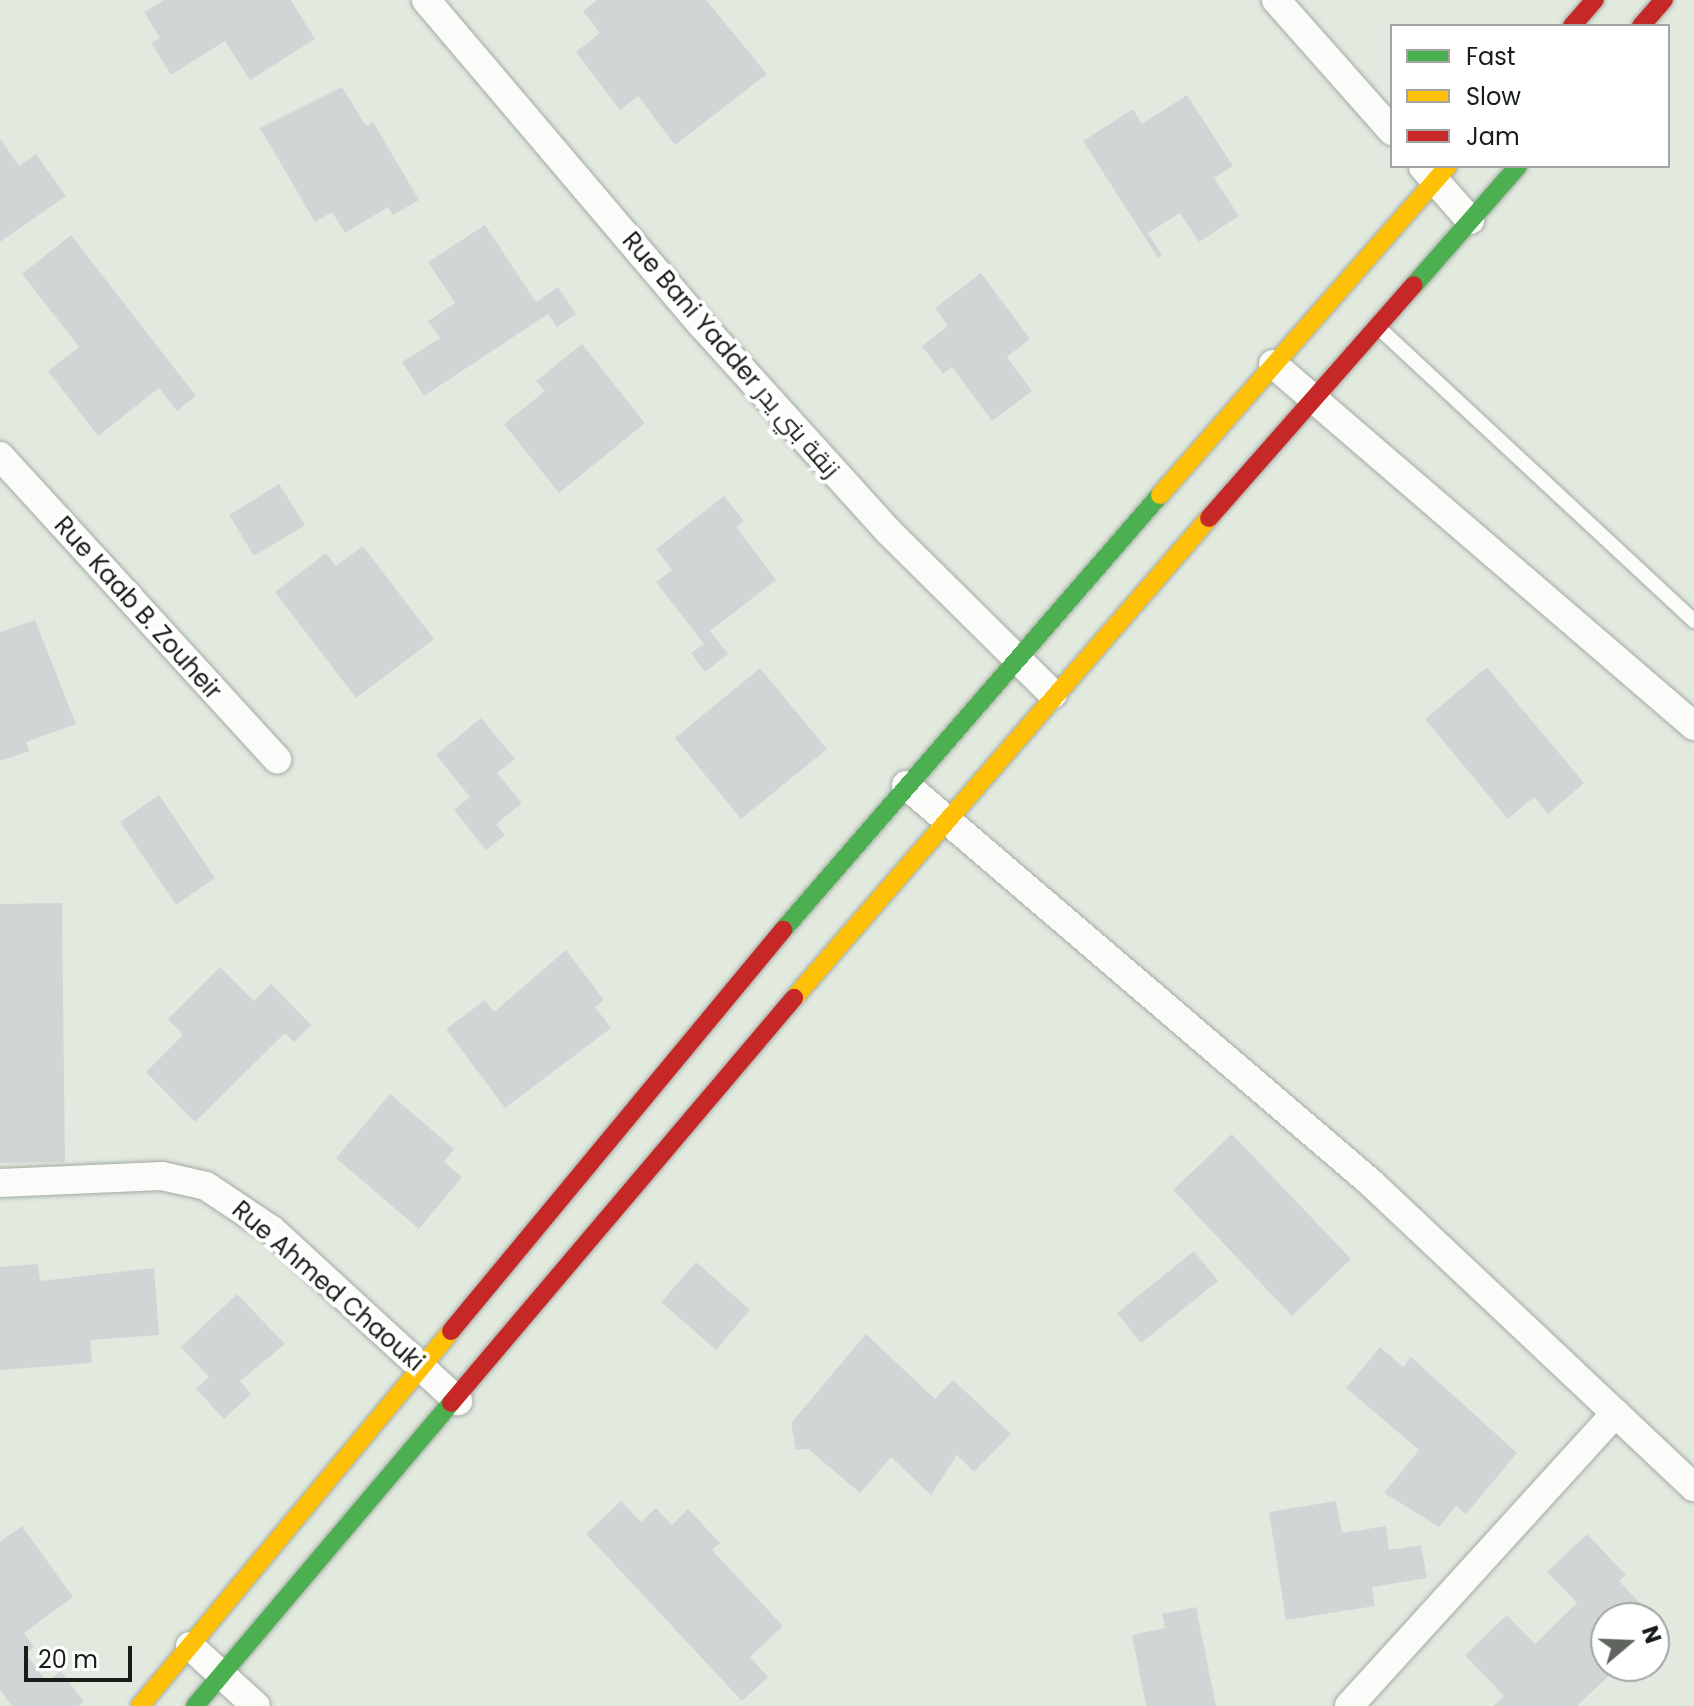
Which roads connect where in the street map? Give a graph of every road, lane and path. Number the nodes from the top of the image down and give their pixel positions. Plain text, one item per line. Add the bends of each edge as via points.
1 (426, 0) edge
2 (1276, 0) edge
3 (1595, 0) edge
4 (1664, 0) edge
5 (1574, 24) edge
6 (1643, 24) edge
7 (1390, 129) edge
8 (1516, 168) edge
9 (1436, 171) edge
10 (1470, 220) junction
11 (1377, 326) junction
12 (1273, 364) junction
13 (1313, 398) junction
14 (0, 456) edge
15 (1694, 621) edge
16 (1016, 658) junction
17 (1053, 694) junction
18 (1694, 726) edge
19 (277, 759) dead end
20 (906, 785) junction
21 (945, 819) junction
22 (0, 1183) edge
23 (421, 1366) junction
24 (458, 1401) junction
25 (1616, 1413) junction
26 (1694, 1487) edge
27 (190, 1646) junction
28 (223, 1675) junction
29 (140, 1706) edge
30 (195, 1706) edge
31 (256, 1706) edge
32 (1349, 1706) edge

1 - 16 street, Rue Bani Yadder زنقة بني يدر via 701,324 888,531
2 - 7 street
3 - 5 street
4 - 6 street
8 - 10 street
9 - 10 street
9 - 12 street
10 - 11 street
11 - 13 street
11 - 15 lane
12 - 13 street
12 - 16 street
13 - 17 street
13 - 18 street
14 - 19 street, Rue Kaab B. Zouheir
16 - 17 street, Rue Bani Yadder زنقة بني يدر
16 - 20 street
17 - 21 street
20 - 21 street
20 - 23 street
21 - 24 street
21 - 25 street via 1370,1182
22 - 23 street, Rue Ahmed Chaouki via 162,1176 206,1186 272,1230
23 - 24 street, Rue Ahmed Chaouki
23 - 27 street
24 - 28 street
25 - 26 street
25 - 32 street
27 - 28 street
27 - 29 street
28 - 30 street
28 - 31 street

